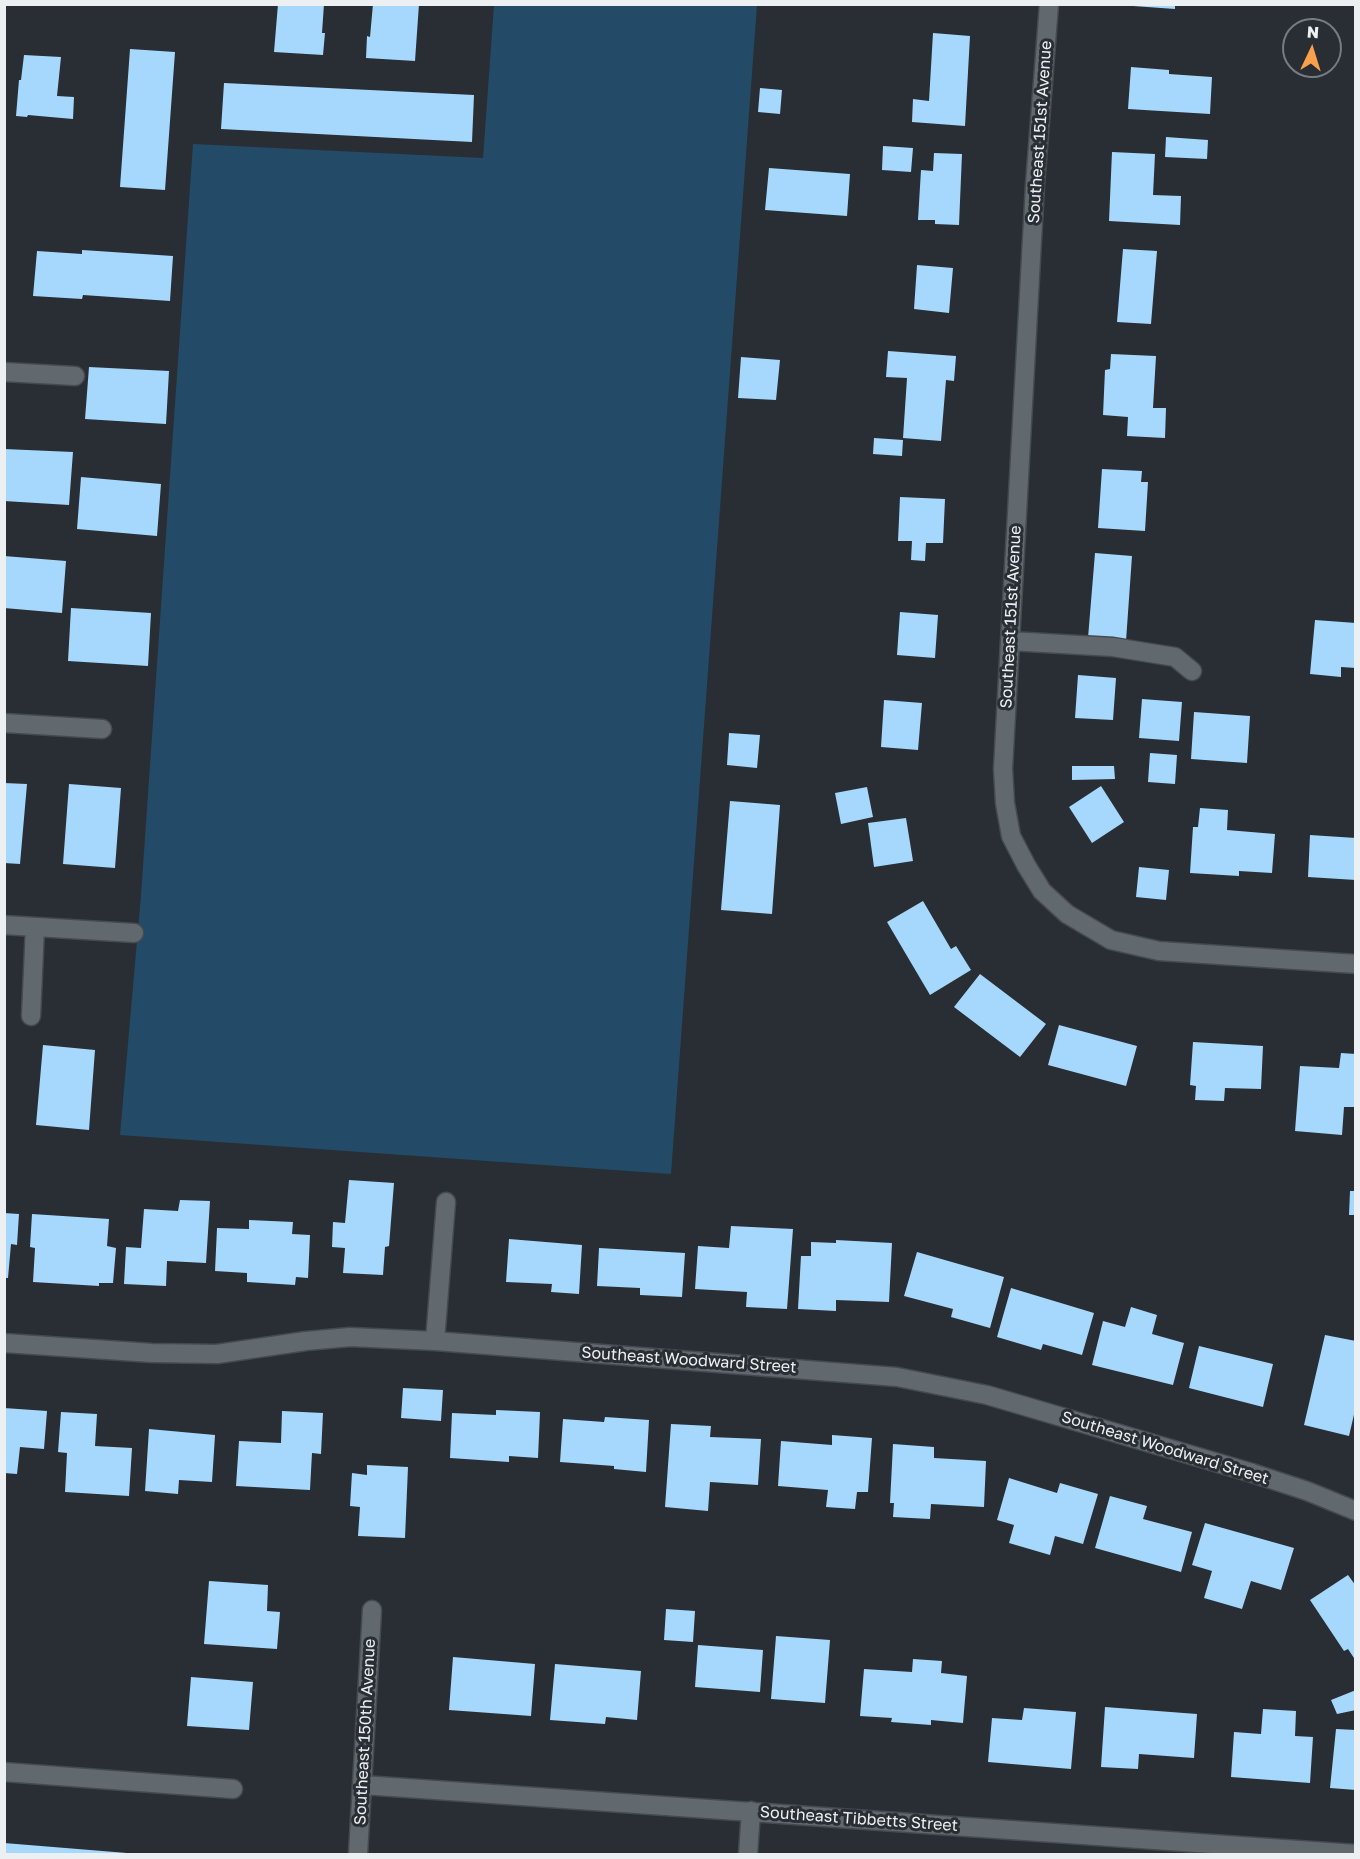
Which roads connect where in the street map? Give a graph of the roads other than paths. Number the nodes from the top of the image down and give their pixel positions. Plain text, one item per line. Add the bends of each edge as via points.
1 (1048, 4) edge
2 (4, 372) edge
3 (75, 376) dead end
4 (1010, 641) junction
5 (1192, 671) dead end
6 (4, 723) edge
7 (102, 729) dead end
8 (4, 925) edge
9 (35, 927) junction
10 (134, 933) dead end
11 (1356, 964) edge
12 (31, 1016) dead end
13 (446, 1202) dead end
14 (435, 1341) junction
15 (4, 1343) edge
16 (1356, 1510) edge
17 (372, 1610) dead end
18 (4, 1772) edge
19 (363, 1785) junction
20 (233, 1789) dead end
21 (752, 1811) junction
22 (358, 1854) edge
23 (748, 1854) edge
24 (1356, 1854) edge

1 - 4 street, Southeast 151st Avenue
2 - 3 street
4 - 5 street via 1113,647 1175,657
4 - 11 street, Southeast 151st Avenue via 1003,769 1005,803 1011,836 1042,891 1067,914 1111,939 1159,951
6 - 7 street
8 - 9 street
9 - 10 street
9 - 12 street
13 - 14 street
14 - 15 street, Southeast Woodward Street via 350,1338 208,1354
14 - 16 street, Southeast Woodward Street via 853,1373 944,1385 1252,1473
17 - 19 street, Southeast 150th Avenue
18 - 20 street
19 - 21 street, Southeast Tibbetts Street
19 - 22 street, Southeast 150th Avenue
21 - 23 street
21 - 24 street, Southeast Tibbetts Street

